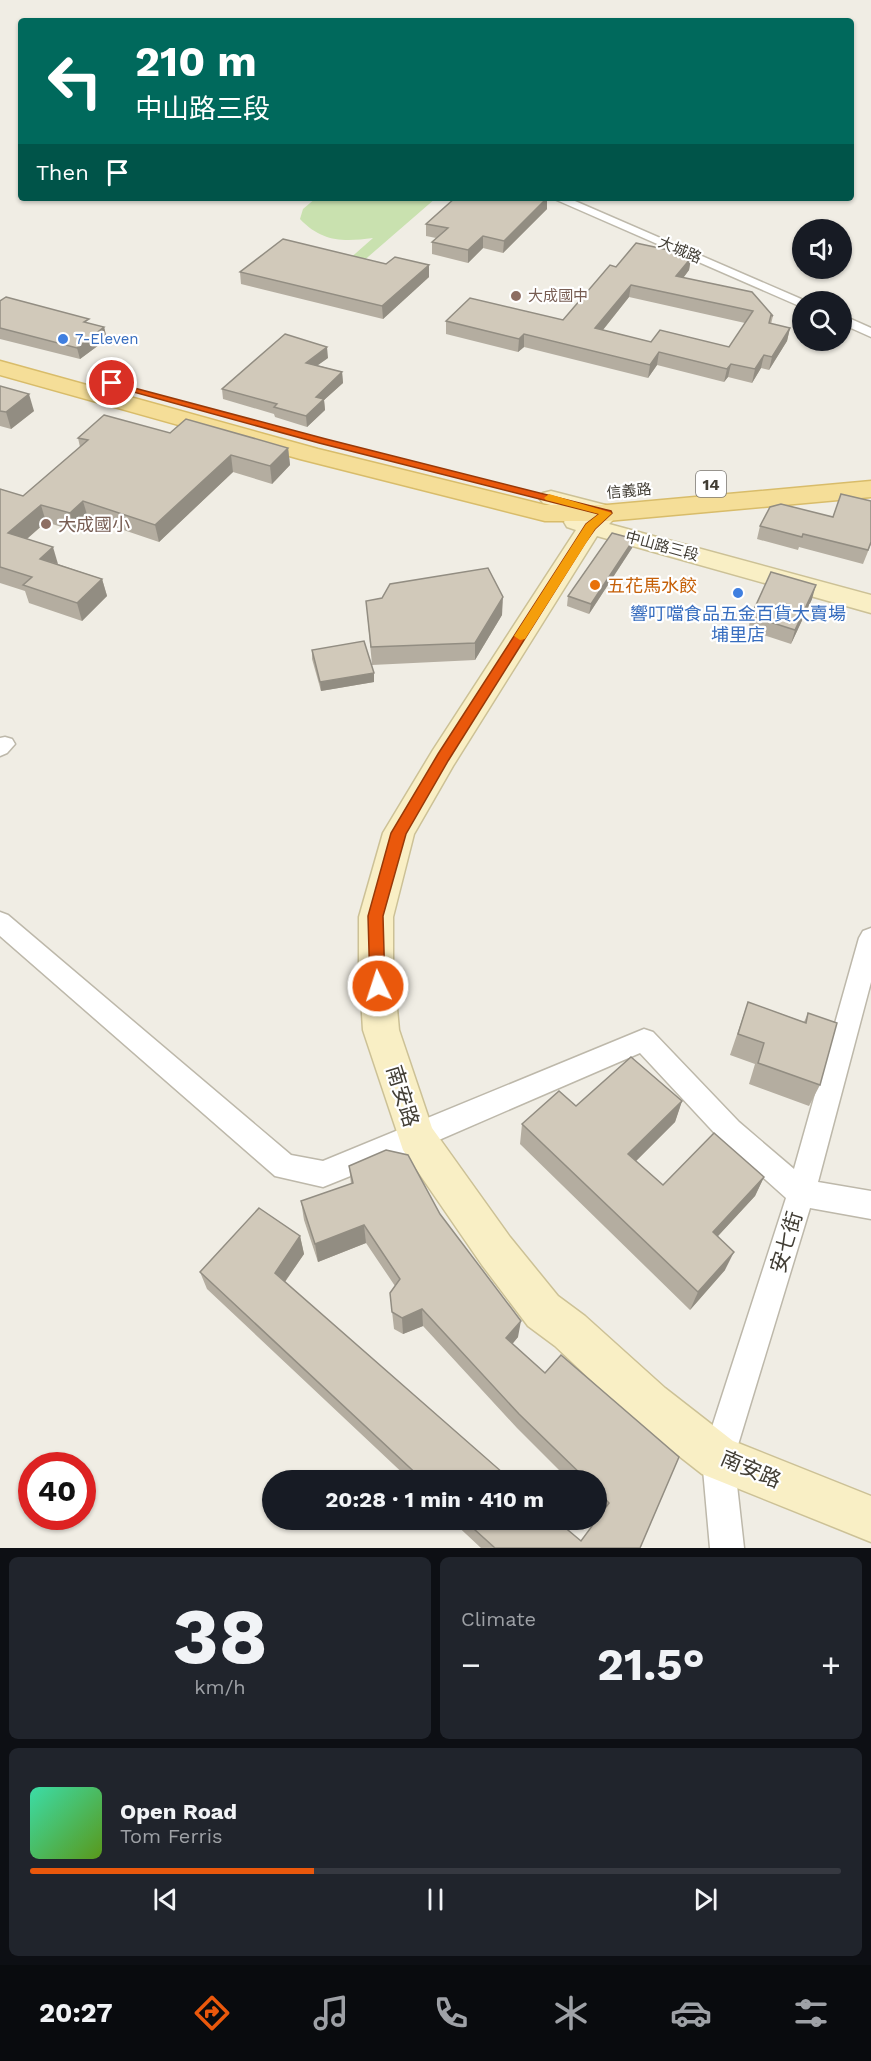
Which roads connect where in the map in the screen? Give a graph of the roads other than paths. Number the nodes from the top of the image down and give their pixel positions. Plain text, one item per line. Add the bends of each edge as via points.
1 (565, 201) edge
2 (792, 298) edge
3 (852, 324) edge
4 (871, 333) edge
5 (0, 354) edge
6 (0, 368) edge
7 (871, 471) edge
8 (871, 489) edge
9 (548, 506) junction
10 (599, 520) junction
11 (871, 585) edge
12 (871, 604) edge
13 (0, 922) edge
14 (871, 938) edge
15 (416, 1137) junction
16 (801, 1193) junction
17 (871, 1205) edge
18 (718, 1458) junction
19 (871, 1519) edge
20 (727, 1548) edge

1 - 2 street, 大城路
3 - 4 street
5 - 9 main road, 14
6 - 9 main road, 14 via 309,454
7 - 9 main road, 信義路 / 14
8 - 10 main road, 信義路 / 14
9 - 10 main road, 信義路 / 14
10 - 11 street, 中山路三段
10 - 12 street, 中山路三段
10 - 15 street, 南安路 via 437,768 399,833 392,854 376,916 375,964 381,1030
13 - 15 street via 285,1167 322,1174
14 - 16 street, 安七街
15 - 16 street via 644,1040 730,1131
15 - 18 street, 南安路 via 495,1251 543,1311 649,1404
16 - 17 street
16 - 18 street, 安七街
18 - 19 street, 南安路
18 - 20 street, 安七街

